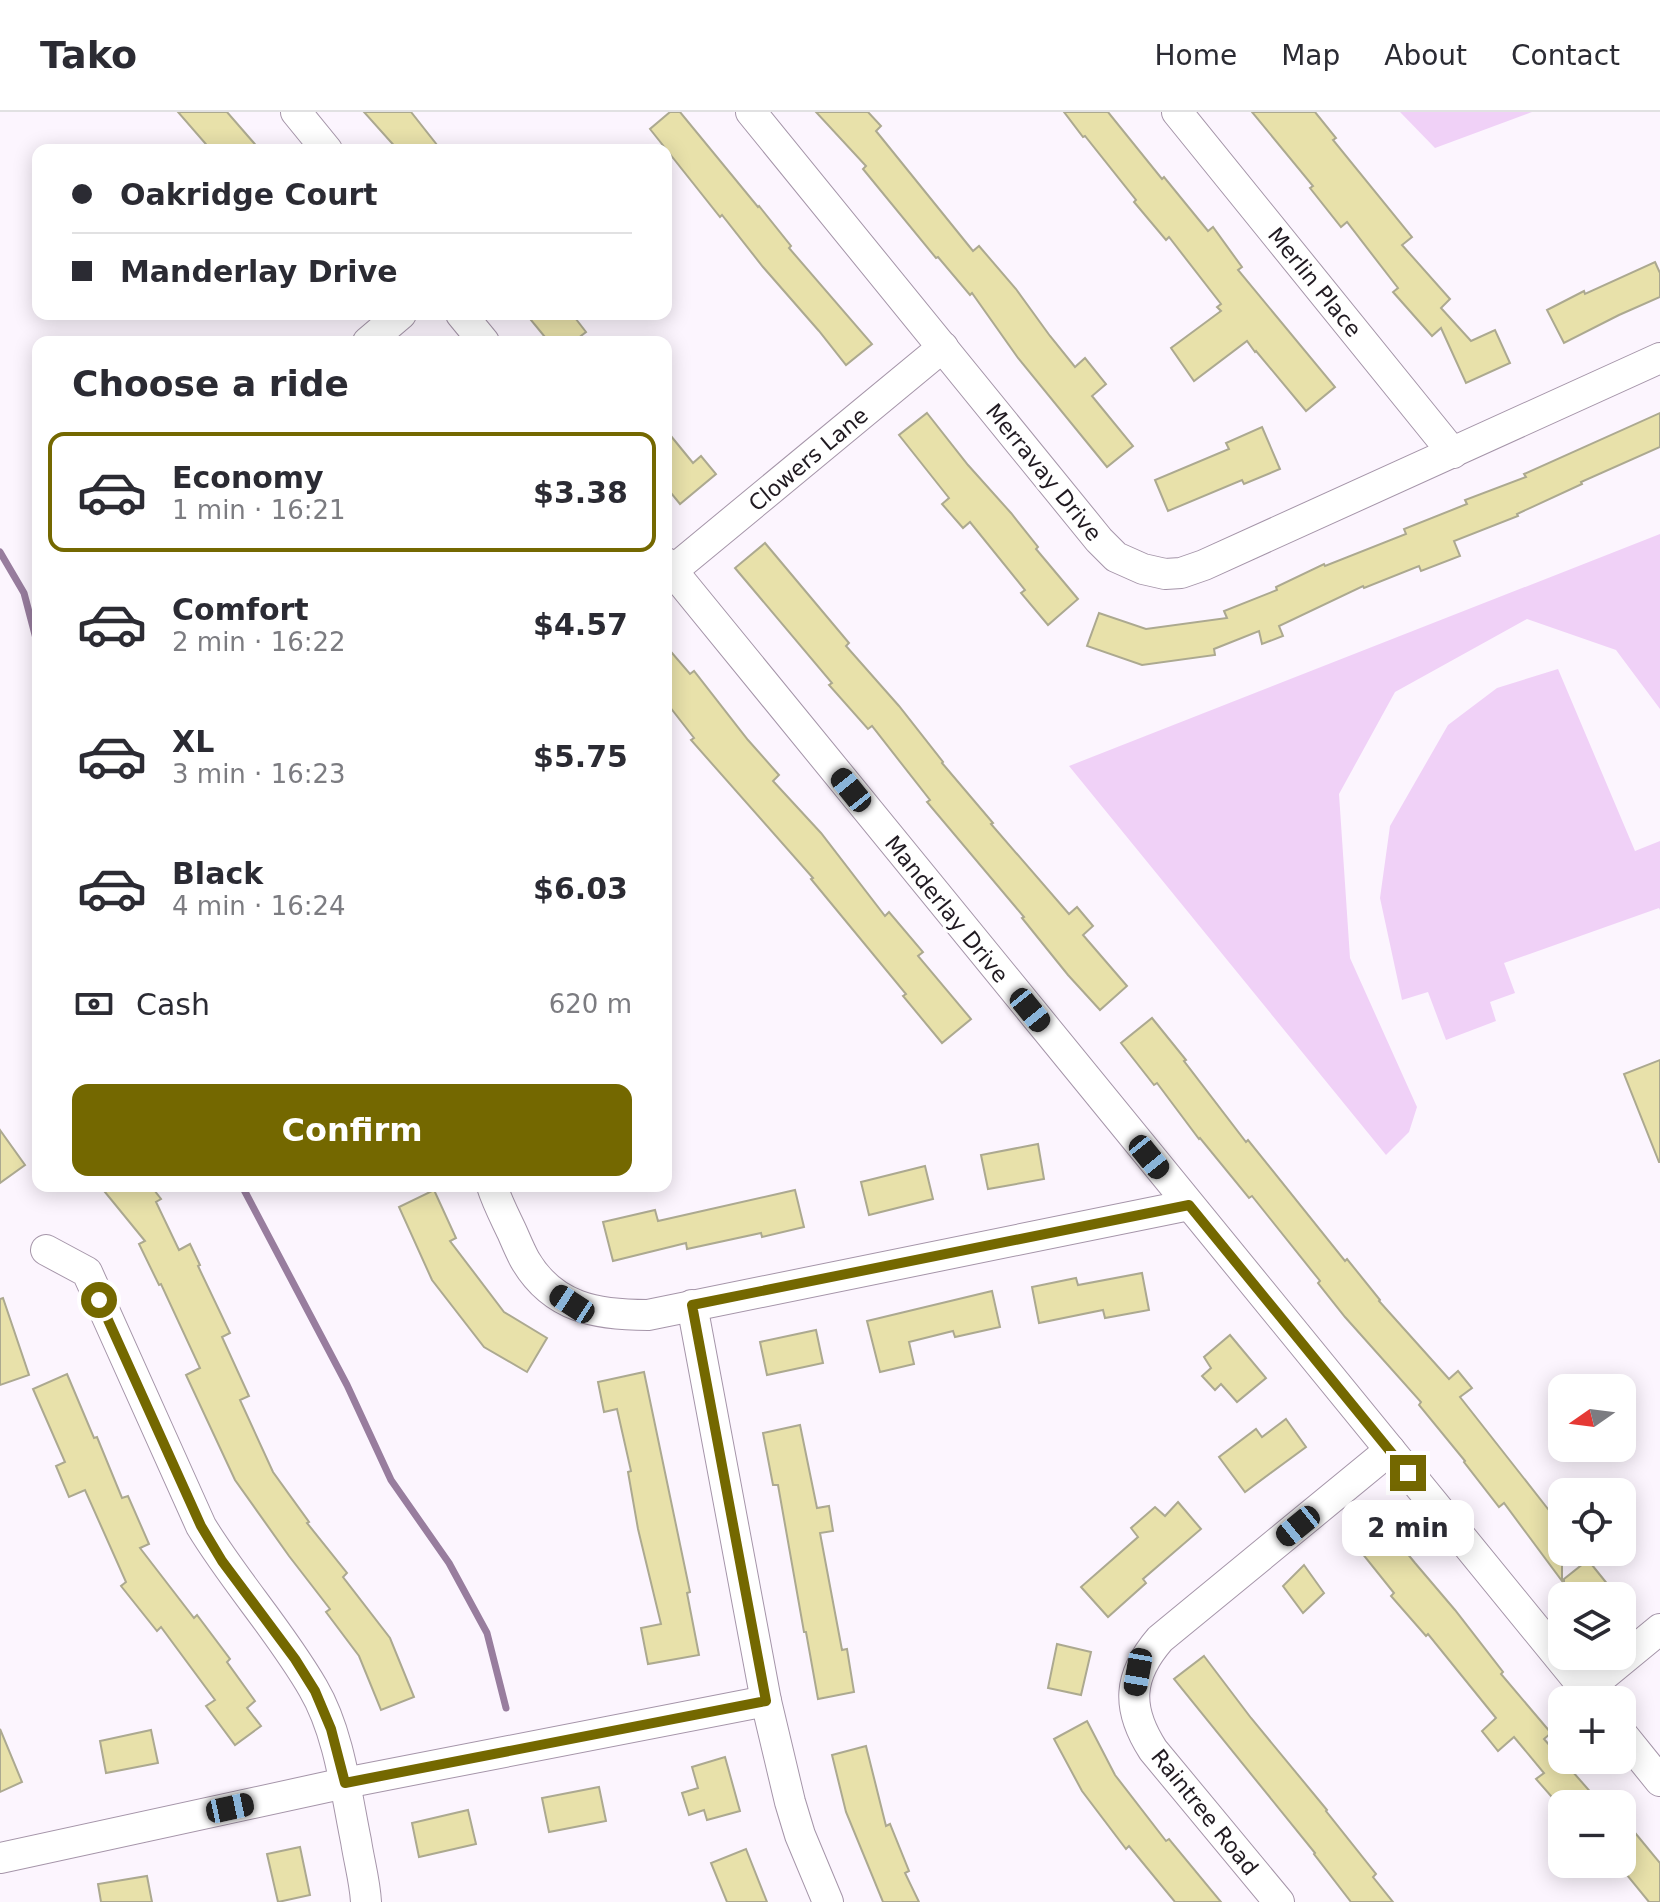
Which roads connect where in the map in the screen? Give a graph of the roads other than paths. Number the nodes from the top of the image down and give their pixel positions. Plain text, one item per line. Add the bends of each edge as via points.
1 (296, 112) edge
2 (751, 112) edge
3 (1177, 112) edge
4 (322, 144) edge
5 (394, 320) edge
6 (466, 320) edge
7 (375, 336) edge
8 (479, 336) edge
9 (943, 347) junction
10 (1660, 358) edge
11 (1453, 453) junction
12 (672, 565) edge
13 (672, 571) edge
14 (495, 1192) edge
15 (1189, 1205) junction
16 (46, 1250) dead end
17 (692, 1305) junction
18 (1390, 1450) junction
19 (1660, 1629) edge
20 (1583, 1686) edge
21 (1600, 1686) edge
22 (766, 1701) junction
23 (1636, 1751) edge
24 (1660, 1781) edge
25 (345, 1783) junction
26 (0, 1858) edge
27 (366, 1902) edge
28 (828, 1902) edge
29 (1279, 1902) edge

1 - 4 street
2 - 9 street, Merravay Drive
3 - 11 street, Merlin Place
5 - 7 street
6 - 8 street
9 - 11 street, Merravay Drive via 1099,540 1116,557 1165,574 1204,565
9 - 12 street, Clowers Lane
10 - 11 street, Merravay Drive
13 - 15 street, Manderlay Drive
14 - 17 street via 538,1279 572,1304 618,1315 648,1315
15 - 17 street
15 - 18 street, Manderlay Drive
16 - 25 street via 87,1272 201,1526 315,1691
17 - 22 street
18 - 20 street, Manderlay Drive
18 - 29 street, Raintree Road via 1160,1639 1138,1672 1135,1712 1153,1750
19 - 21 street
22 - 25 street
22 - 28 street via 800,1835
23 - 24 street
25 - 26 street
25 - 27 street

